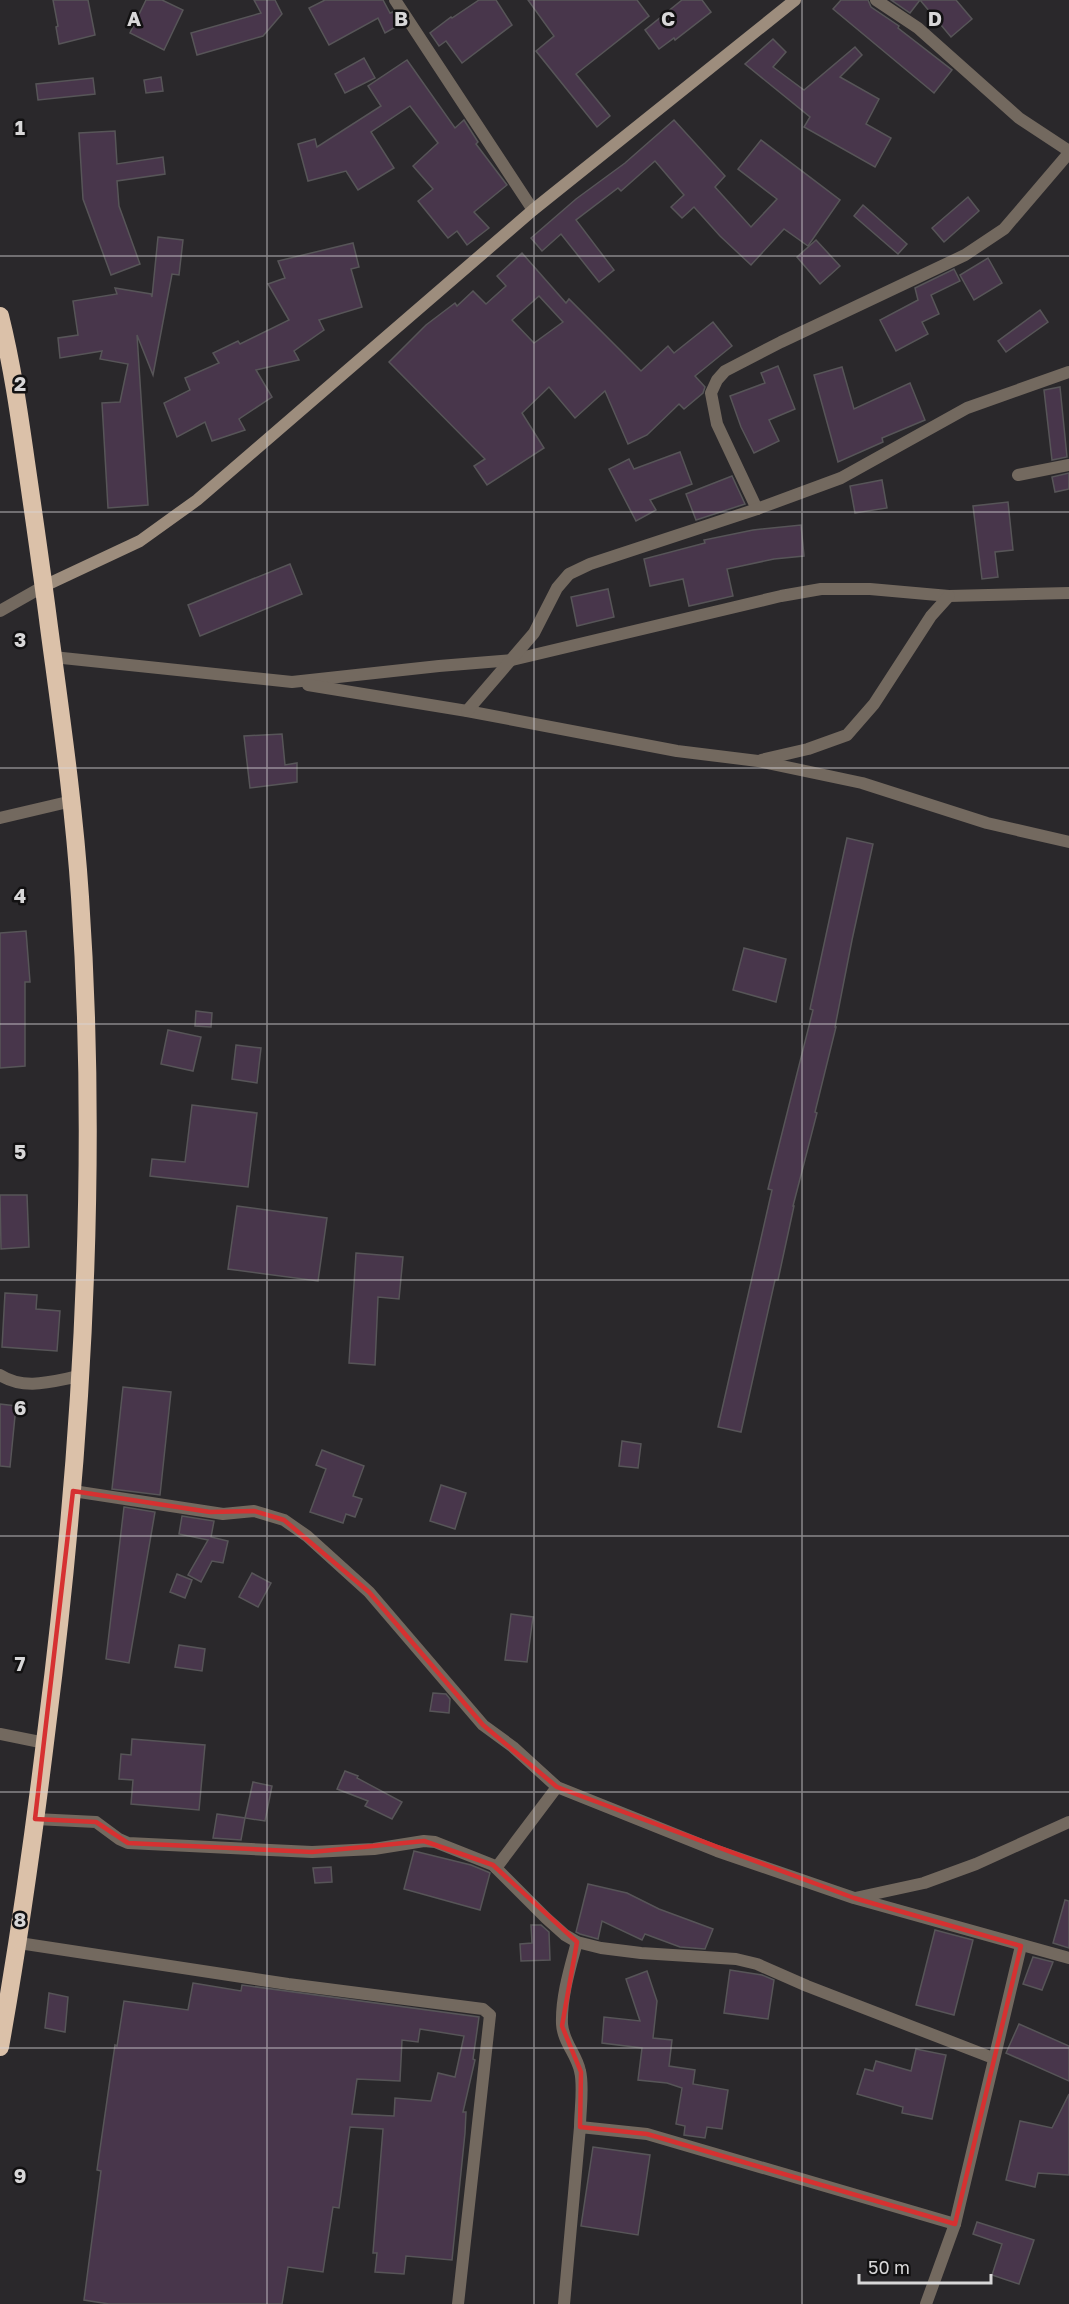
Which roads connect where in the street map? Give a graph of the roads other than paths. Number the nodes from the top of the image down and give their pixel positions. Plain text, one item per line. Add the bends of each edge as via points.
1 (395, 0) edge
2 (795, 0) edge
3 (876, 0) edge
4 (1069, 152) edge
5 (533, 210) junction
6 (0, 316) edge
7 (1069, 372) edge
8 (1069, 465) edge
9 (1018, 475) dead end
10 (757, 509) junction
11 (44, 586) junction
12 (1069, 593) edge
13 (949, 596) junction
14 (0, 611) edge
15 (53, 657) junction
16 (512, 660) junction
17 (292, 682) junction
18 (467, 711) junction
19 (758, 761) junction
20 (72, 801) junction
21 (0, 818) edge
22 (1069, 842) edge
23 (0, 1375) edge
24 (80, 1376) junction
25 (73, 1491) junction
26 (0, 1734) edge
27 (45, 1743) junction
28 (557, 1787) junction
29 (35, 1819) junction
30 (1069, 1822) edge
31 (496, 1868) junction
32 (854, 1898) junction
33 (577, 1942) junction
34 (19, 1943) junction
35 (1021, 1946) junction
36 (1069, 1958) edge
37 (0, 2047) edge
38 (993, 2058) junction
39 (580, 2127) junction
40 (956, 2224) junction
41 (928, 2302) edge
42 (458, 2304) edge
43 (564, 2304) edge

1 - 5 street
2 - 5 street
3 - 4 street via 918,28 1019,118
4 - 10 street via 1004,228 965,255 781,342 725,371 717,380 711,393 717,424
5 - 11 street via 197,500 140,541
6 - 11 highway via 16,391
7 - 10 street via 967,408 841,478
8 - 9 street
10 - 16 street via 569,574 557,588 534,633
11 - 14 street
11 - 15 highway
12 - 13 street
13 - 16 street via 821,589
13 - 19 street via 931,616 874,704 847,735
15 - 17 street
15 - 20 highway
16 - 17 street
16 - 18 street
17 - 18 street
18 - 19 street via 678,751
19 - 22 street via 862,783 987,823
20 - 21 street
20 - 24 highway via 86,1021 86,1255
23 - 24 street via 21,1384
24 - 25 highway
25 - 27 highway
25 - 28 street via 216,1513 254,1511 284,1520 369,1592 483,1725
26 - 27 street
27 - 29 highway
28 - 31 street
28 - 32 street via 717,1851
29 - 31 street via 96,1822 128,1843 257,1851 374,1849 435,1842
29 - 34 highway
30 - 32 street via 924,1883
31 - 33 street via 546,1918
32 - 35 street
33 - 38 street via 641,1953 757,1964
33 - 39 street via 562,2026 580,2072
34 - 37 highway
34 - 42 street via 488,2011
35 - 36 street
35 - 38 street
38 - 40 street
39 - 40 street via 647,2134
39 - 43 street
40 - 41 street

